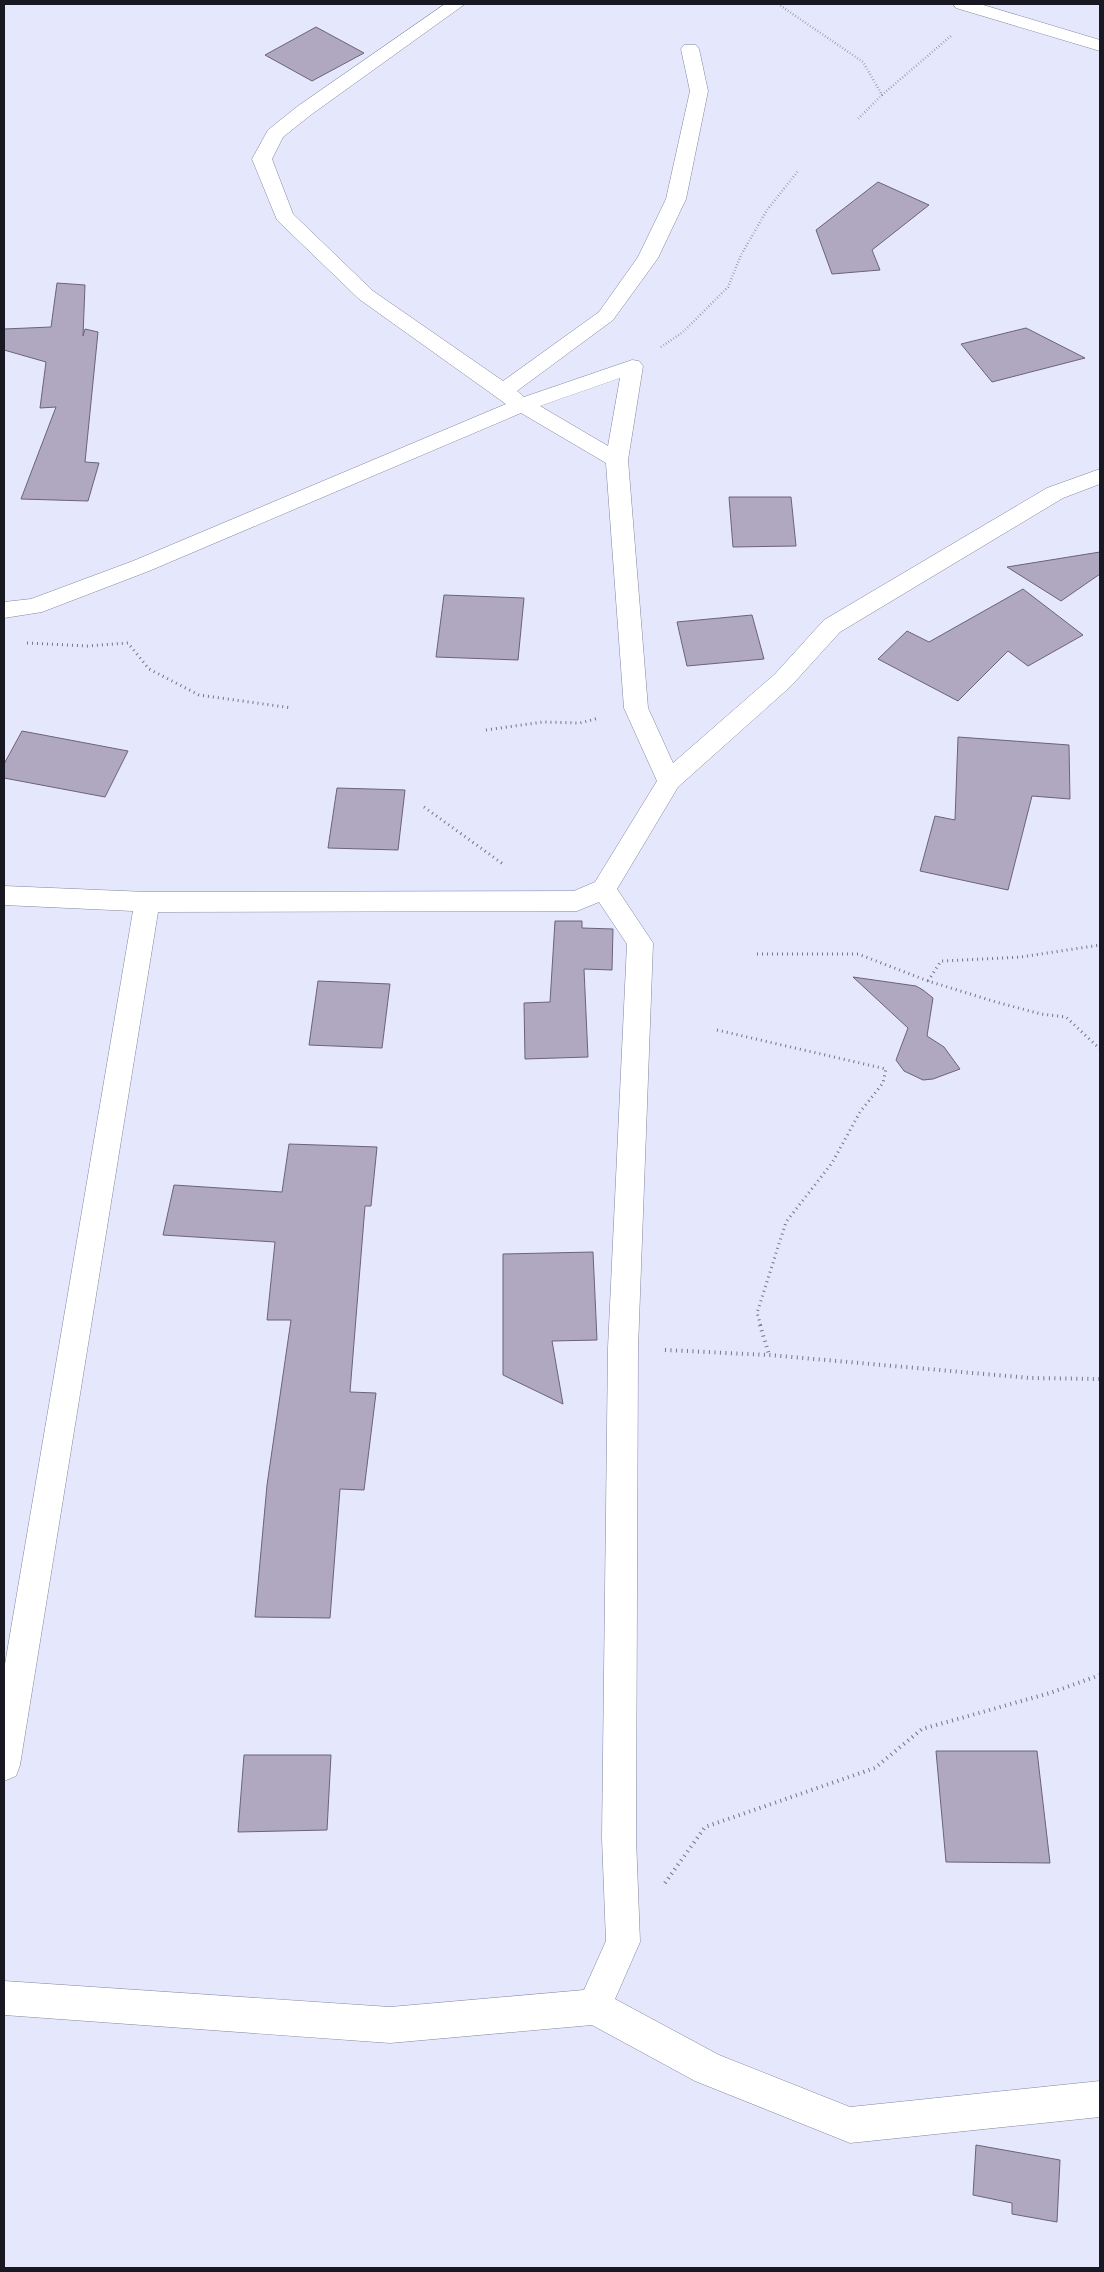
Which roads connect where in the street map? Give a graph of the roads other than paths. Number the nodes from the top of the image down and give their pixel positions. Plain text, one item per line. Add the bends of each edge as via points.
1 (456, 4) edge
2 (965, 5) edge
3 (1100, 46) edge
4 (690, 49) dead end
5 (502, 392) junction
6 (522, 405) junction
7 (617, 460) junction
8 (1100, 476) edge
9 (4, 610) edge
10 (669, 781) junction
11 (604, 888) junction
12 (4, 895) edge
13 (147, 902) junction
14 (4, 1765) edge
15 (4, 1998) edge
16 (594, 2007) junction
17 (1100, 2099) edge

1 - 5 street via 304,110 275,134 262,159 284,216 325,256 366,295
2 - 3 street
4 - 5 street via 699,90 676,198 648,258 606,316
5 - 6 street
6 - 7 street
6 - 7 street via 632,366
6 - 9 street via 141,566 34,606
7 - 10 street via 636,708
8 - 10 street via 1055,493 832,626 783,680
10 - 11 street
11 - 13 street via 577,901
11 - 16 street via 640,943 623,1348 619,1838 623,1942
12 - 13 street
13 - 14 street
15 - 16 street via 390,2026
16 - 17 street via 708,2068 850,2125

